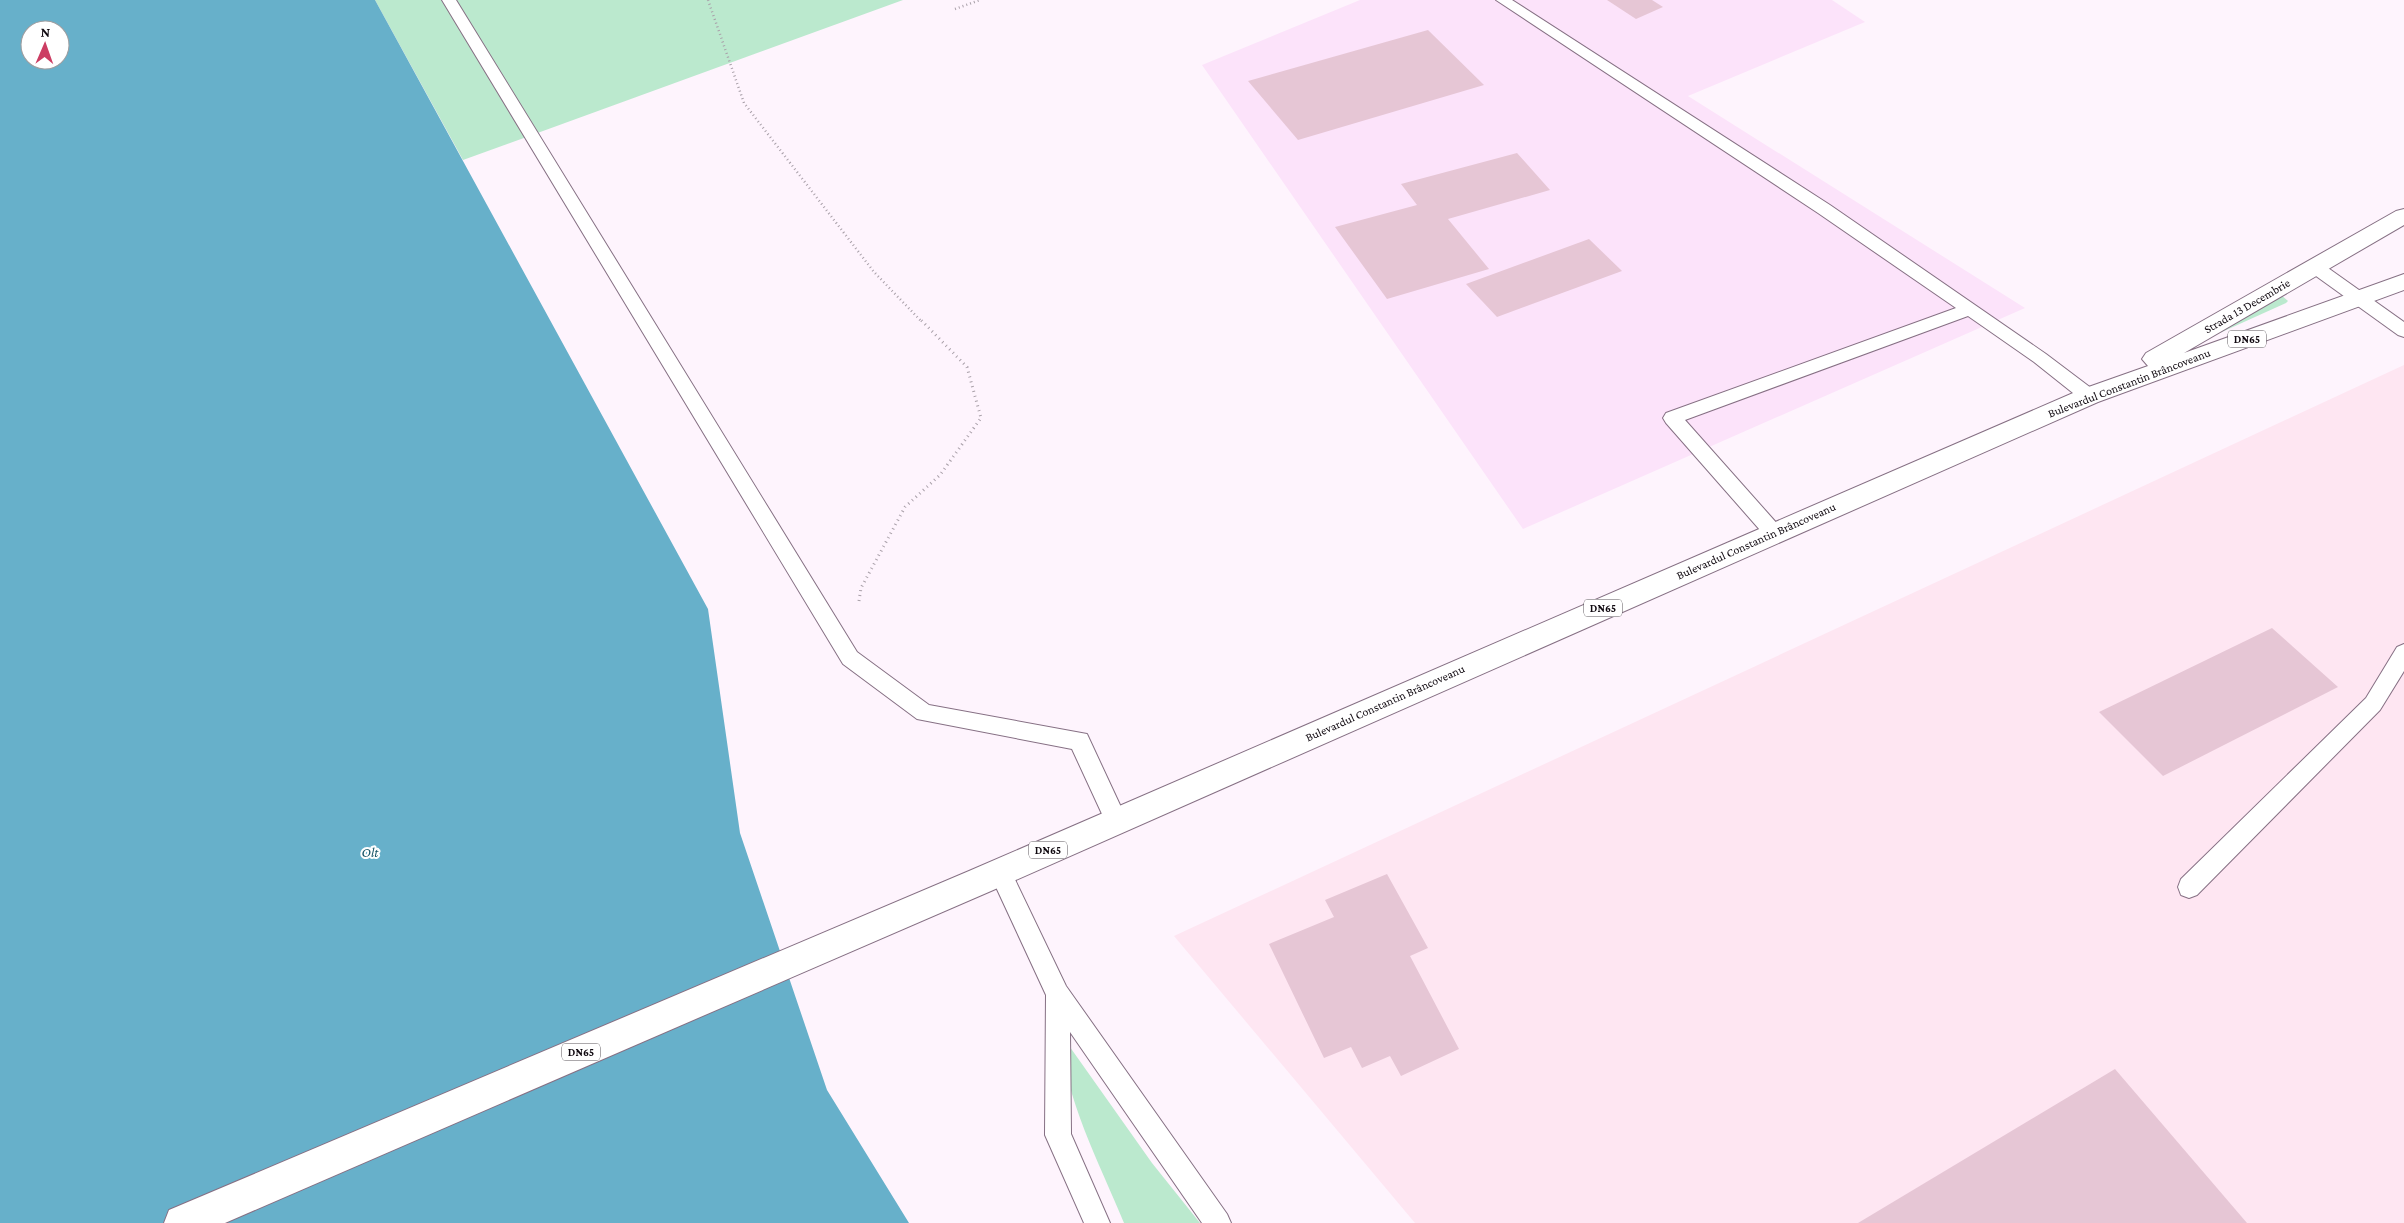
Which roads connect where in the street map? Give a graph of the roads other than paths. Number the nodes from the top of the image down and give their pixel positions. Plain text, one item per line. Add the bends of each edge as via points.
1 (448, 0) edge
2 (1503, 0) edge
3 (2404, 216) edge
4 (2315, 267) junction
5 (2404, 282) edge
6 (2361, 298) junction
7 (1968, 310) junction
8 (2404, 331) edge
9 (2090, 396) junction
10 (1774, 533) junction
11 (2404, 654) edge
12 (1116, 820) junction
13 (990, 876) junction
14 (2189, 887) dead end
15 (1058, 994) junction
16 (182, 1223) edge
17 (1097, 1223) edge
18 (1218, 1223) edge

1 - 12 lane via 850,658 924,713 1079,741
2 - 7 lane via 1824,209
3 - 4 main road, Strada 13 Decembrie
4 - 6 lane
4 - 9 main road, Strada 13 Decembrie
5 - 6 main road, Bulevardul Constantin Brâncoveanu / DN65
6 - 8 lane
6 - 9 main road, Bulevardul Constantin Brâncoveanu / DN65
7 - 9 lane
7 - 10 lane via 1672,418
9 - 10 main road, Bulevardul Constantin Brâncoveanu / DN65
10 - 12 main road, Bulevardul Constantin Brâncoveanu / DN65
11 - 14 lane via 2373,704
12 - 13 main road, DN65
13 - 15 lane
13 - 16 main road, DN65
15 - 17 lane via 1058,1135
15 - 18 lane

